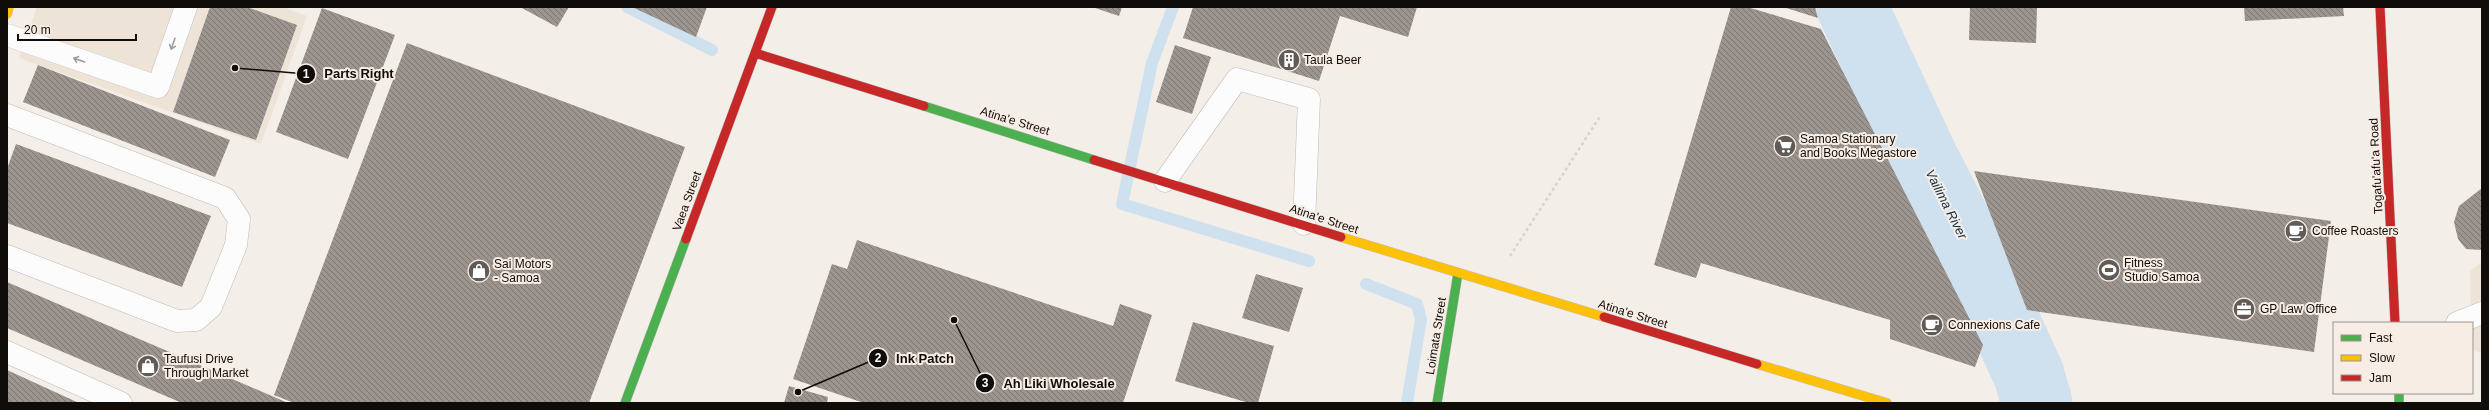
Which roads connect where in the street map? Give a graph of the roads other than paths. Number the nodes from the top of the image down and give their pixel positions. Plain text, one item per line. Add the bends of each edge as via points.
1 (9, 7) edge
2 (186, 7) edge
3 (772, 7) edge
4 (2380, 7) edge
5 (7, 14) edge
6 (7, 35) edge
7 (755, 53) junction
8 (7, 115) edge
9 (1156, 178) junction
10 (1304, 224) junction
11 (7, 256) edge
12 (1458, 273) junction
13 (2482, 313) edge
14 (2395, 322) edge
15 (2460, 322) edge
16 (7, 352) edge
17 (121, 403) edge
18 (625, 403) edge
19 (1437, 403) edge
20 (1887, 403) edge

1 - 5 main road
2 -> 6 lane via 158,87
3 - 7 main road, Vaea Street
4 - 14 main road, Togafu'afu'a Road
7 - 9 main road, Atina'e Street
7 - 18 main road, Vaea Street
8 - 11 lane via 224,198 239,219 236,245 211,307 196,320 177,321
9 - 10 main road, Atina'e Street
9 - 10 lane via 1237,79 1309,99
10 - 12 main road, Atina'e Street
12 - 19 main road, Loimata Street
12 - 20 main road, Atina'e Street
13 - 15 lane
16 - 17 lane

